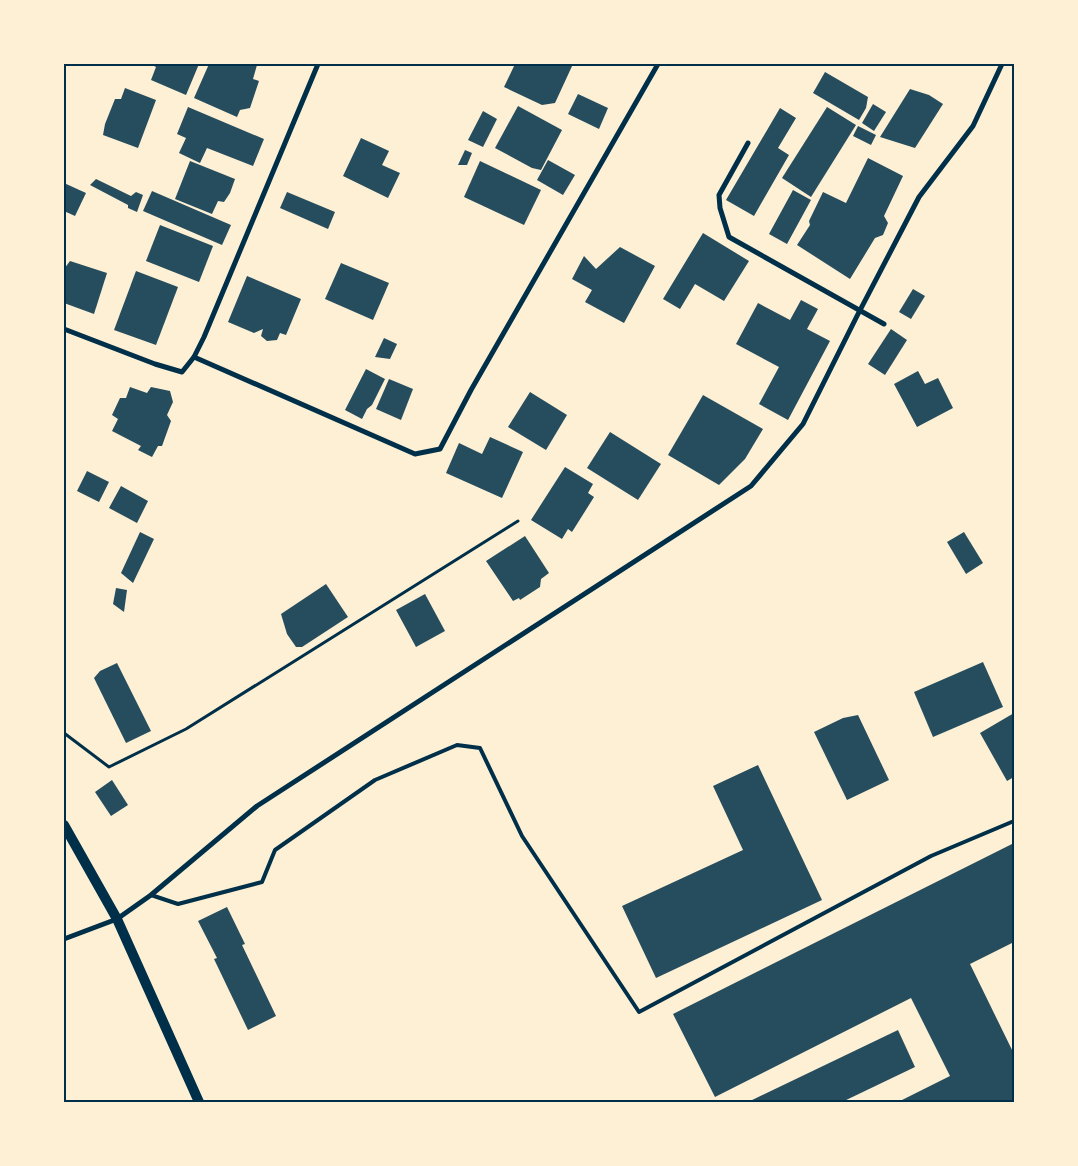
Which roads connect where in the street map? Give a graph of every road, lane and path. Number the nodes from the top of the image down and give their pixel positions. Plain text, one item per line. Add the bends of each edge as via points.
1 (318, 64) edge
2 (658, 64) edge
3 (1002, 64) edge
4 (748, 144) dead end
5 (859, 311) junction
6 (884, 324) dead end
7 (64, 329) edge
8 (194, 357) junction
9 (518, 521) dead end
10 (64, 733) edge
11 (1014, 821) edge
12 (65, 832) edge
13 (151, 895) junction
14 (117, 919) junction
15 (64, 939) edge
16 (199, 1102) edge

1 - 8 street
2 - 8 street via 440,449 415,454
3 - 5 street via 974,126 920,197
4 - 5 street via 719,196 729,237
5 - 6 street
5 - 13 street via 803,424 751,486 257,806
7 - 8 street via 182,372
9 - 10 path via 186,729 109,767
11 - 13 lane via 931,856 639,1012 522,836 480,748 457,745 376,780 275,850 262,882 178,904
12 - 14 main road
13 - 14 street
14 - 15 street
14 - 16 main road

